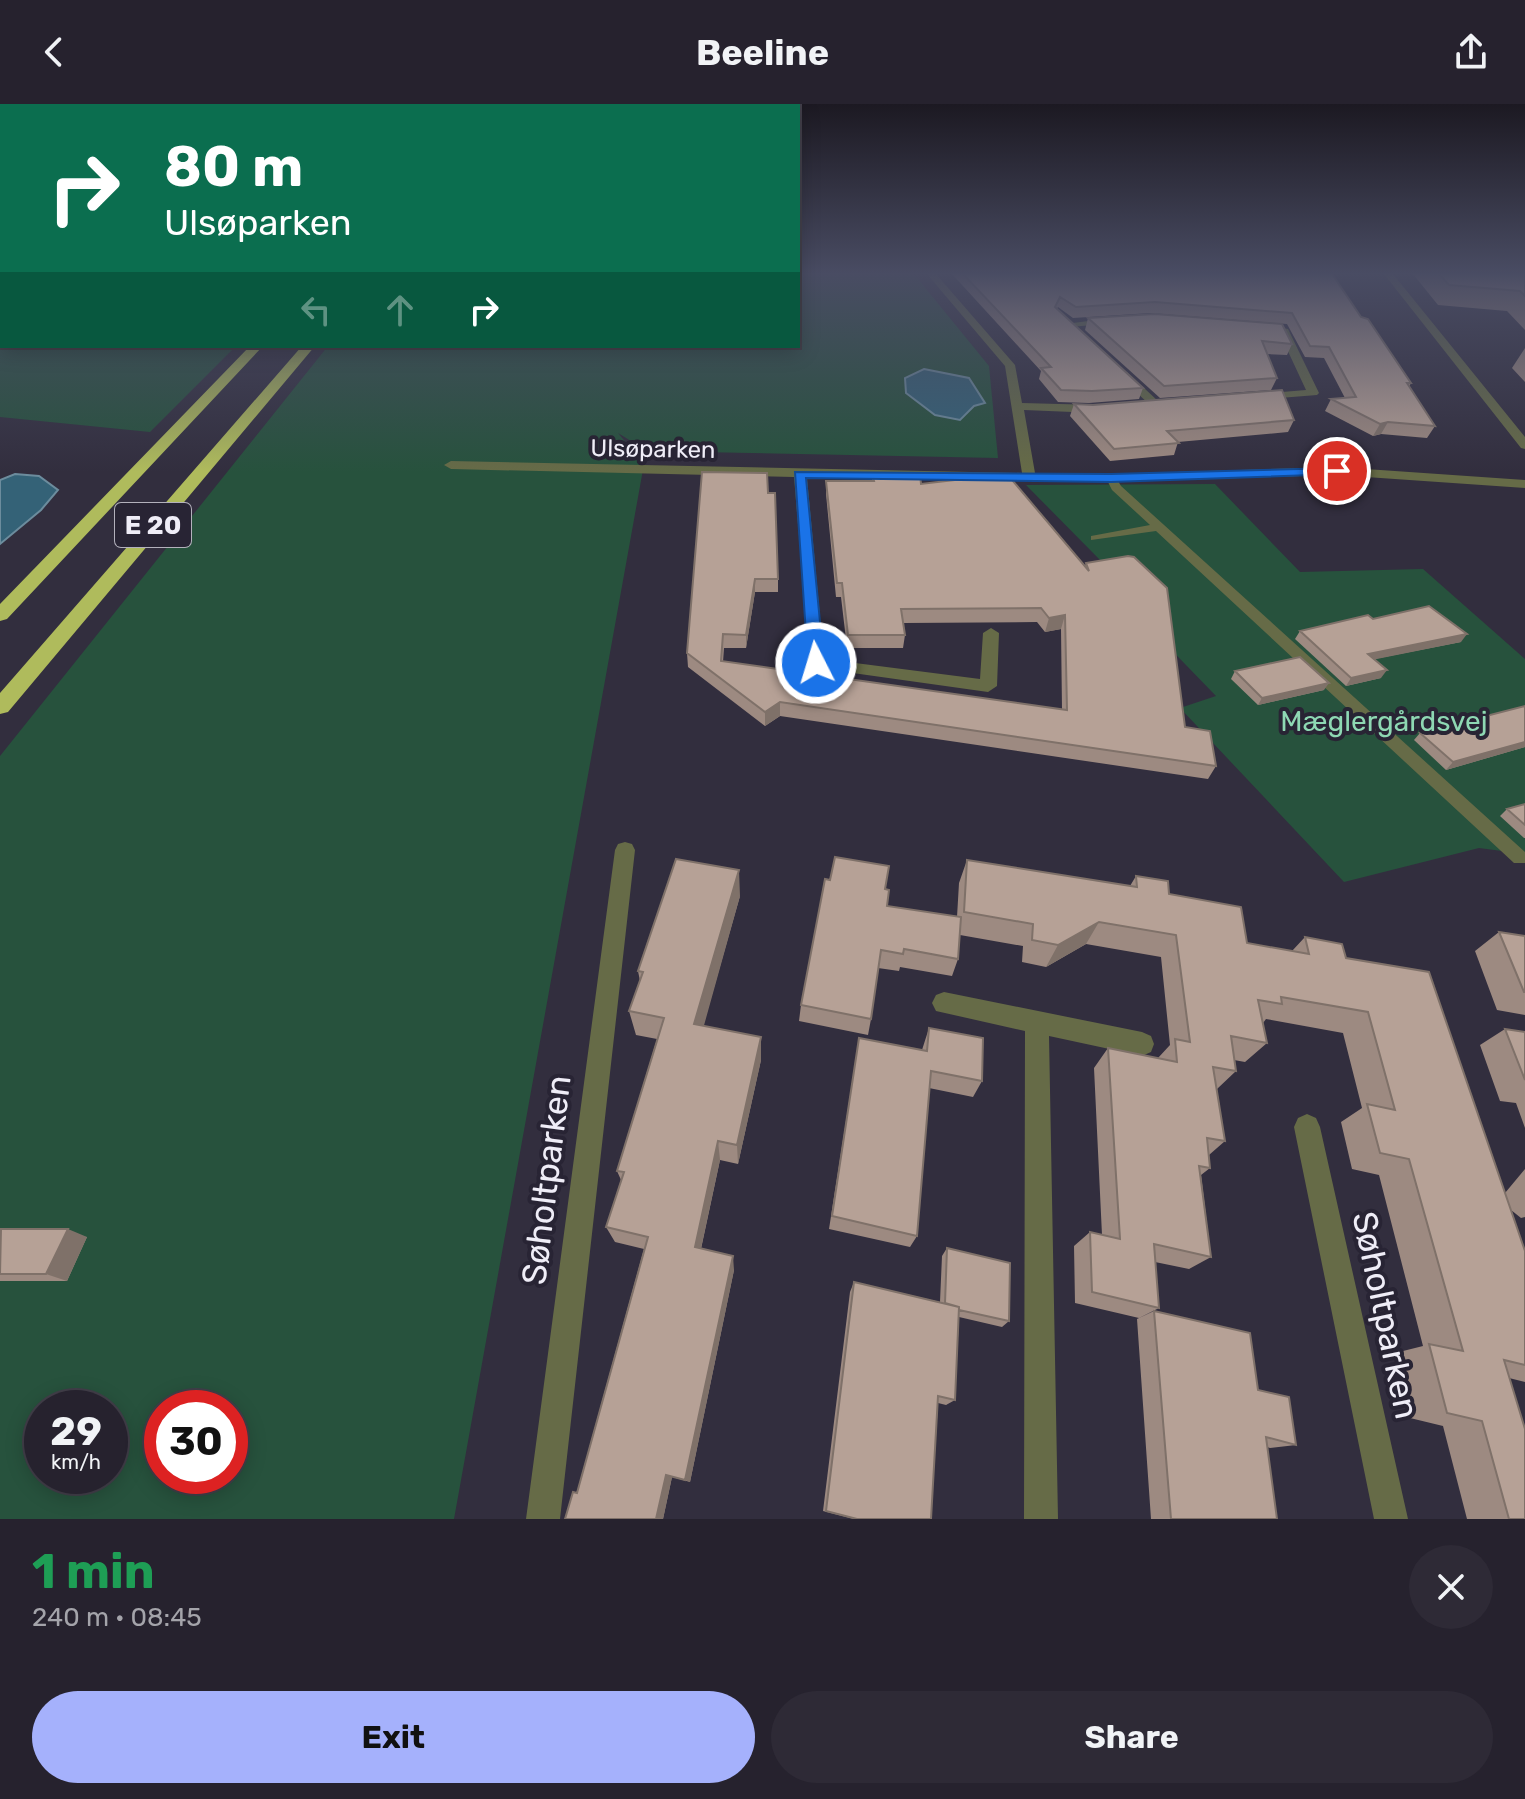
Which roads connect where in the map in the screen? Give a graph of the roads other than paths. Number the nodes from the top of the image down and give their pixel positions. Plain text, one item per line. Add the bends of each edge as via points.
1 (988, 340) edge
2 (1288, 340) edge
3 (1441, 340) edge
4 (255, 348) edge
5 (307, 348) edge
6 (1116, 367) edge
7 (1247, 398) edge
8 (1017, 406) junction
9 (1131, 406) edge
10 (1105, 409) edge
11 (1525, 445) edge
12 (451, 465) dead end
13 (800, 474) junction
14 (1029, 476) junction
15 (1111, 478) junction
16 (1525, 484) edge
17 (1158, 527) junction
18 (1095, 538) dead end
19 (0, 615) edge
20 (991, 633) dead end
21 (0, 707) edge
22 (625, 850) dead end
23 (1520, 858) dead end
24 (944, 1003) dead end
25 (1037, 1023) junction
26 (1142, 1044) dead end
27 (1307, 1127) dead end
28 (543, 1519) edge
29 (1041, 1519) edge
30 (1391, 1519) edge

1 - 8 street via 1010,365
2 - 7 street via 1313,393
3 - 11 street
4 - 19 highway, E 20
5 - 21 highway, E 20
6 - 9 street via 1161,404
8 - 10 street
8 - 14 street
12 - 13 street, Ulsøparken
13 - 14 street, Ulsøparken
13 - 20 street via 816,663 988,686
14 - 15 street, Ulsøparken
15 - 16 street, Ulsøparken via 1337,471
15 - 17 lane
17 - 18 lane
17 - 23 lane
22 - 28 street, Søholtparken
24 - 25 street
25 - 26 street
25 - 29 street
27 - 30 street, Søholtparken

